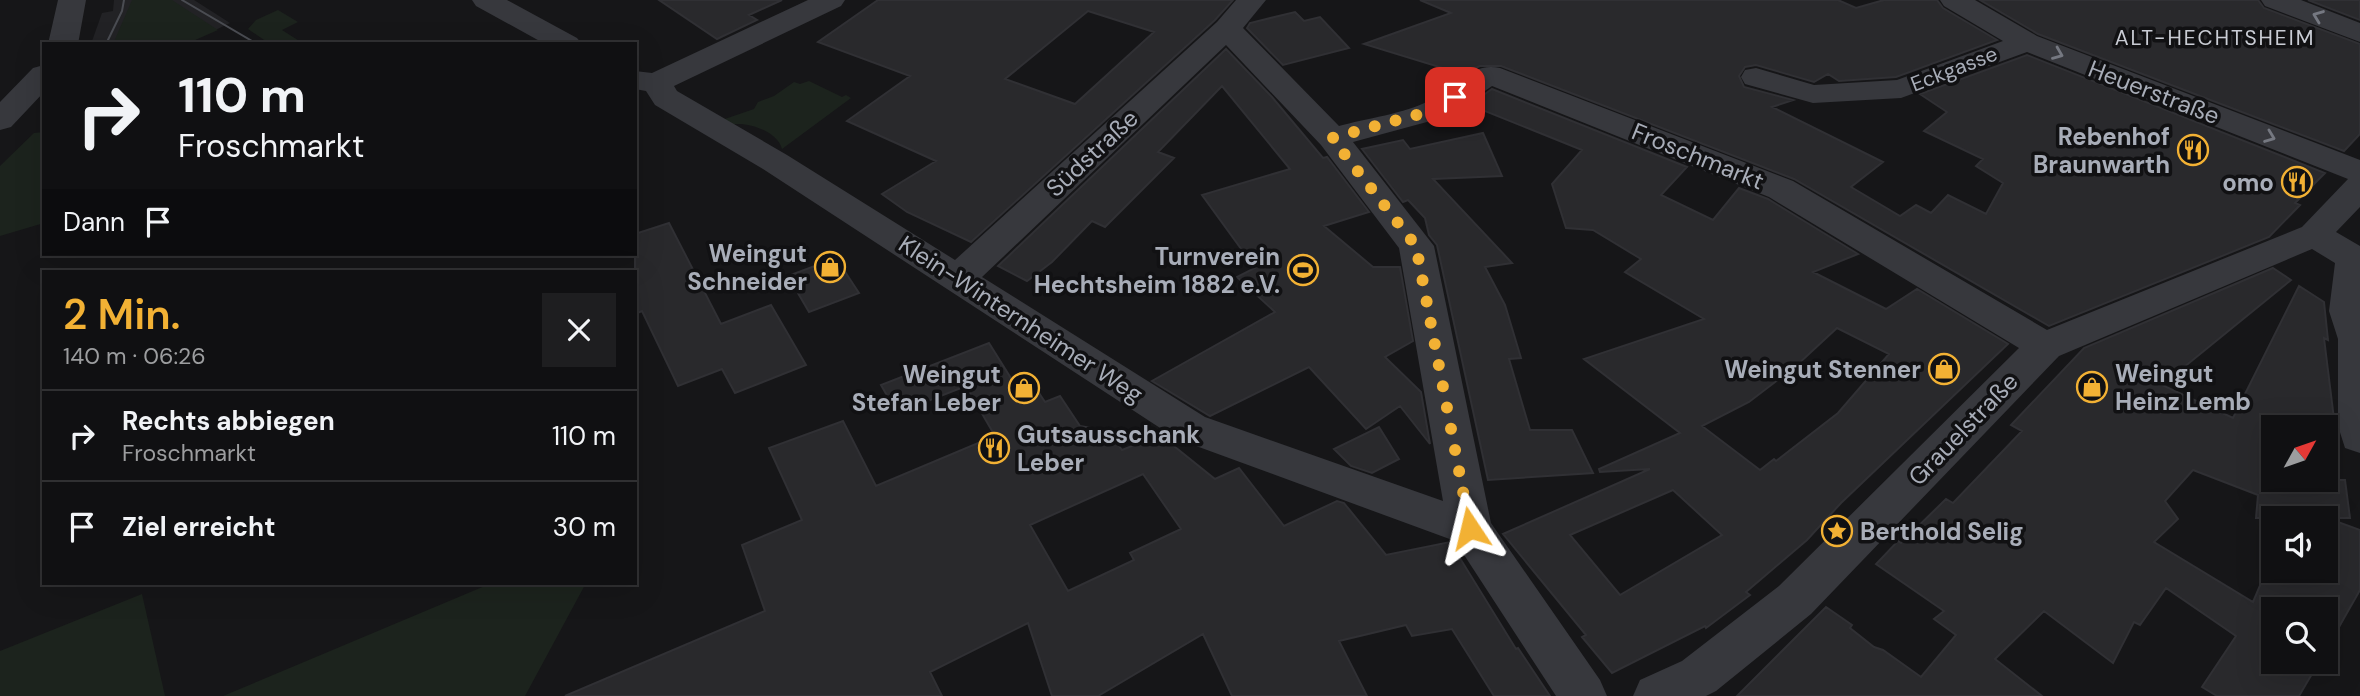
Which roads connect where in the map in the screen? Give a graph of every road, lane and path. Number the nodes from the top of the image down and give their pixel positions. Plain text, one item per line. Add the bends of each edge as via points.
1 (72, 0) edge
2 (486, 0) edge
3 (831, 0) edge
4 (1252, 0) edge
5 (1954, 0) edge
6 (2275, 0) edge
7 (1227, 28) junction
8 (2360, 33) edge
9 (2027, 41) junction
10 (64, 42) edge
11 (563, 42) edge
12 (42, 76) edge
13 (1756, 77) dead end
14 (646, 82) edge
15 (0, 120) edge
16 (1332, 138) junction
17 (2360, 172) edge
18 (2360, 187) edge
19 (2314, 235) junction
20 (2357, 260) edge
21 (957, 279) junction
22 (2045, 346) junction
23 (2360, 437) edge
24 (1470, 528) junction
25 (1583, 696) edge
26 (1657, 696) edge

1 - 10 street
2 - 11 street
3 - 14 street
4 - 7 street, Südstraße
5 - 9 street, Heuerstraße
8 -> 6 street
7 - 16 street
7 - 21 street, Südstraße
9 - 13 street, Eckgasse via 1901,89 1813,94
9 -> 17 street, Heuerstraße
12 - 15 street
14 - 21 street, Klein-Winternheimer Weg
16 - 22 street, Froschmarkt via 1438,109 1489,74 1781,189
16 - 24 street via 1416,246
18 - 19 street
19 - 20 street
19 - 22 street, Grauelstraße
20 - 23 street via 2348,311 2357,339
21 - 24 street, Klein-Winternheimer Weg via 1191,428
22 - 26 street, Grauelstraße via 1796,600 1699,676
24 - 25 street

